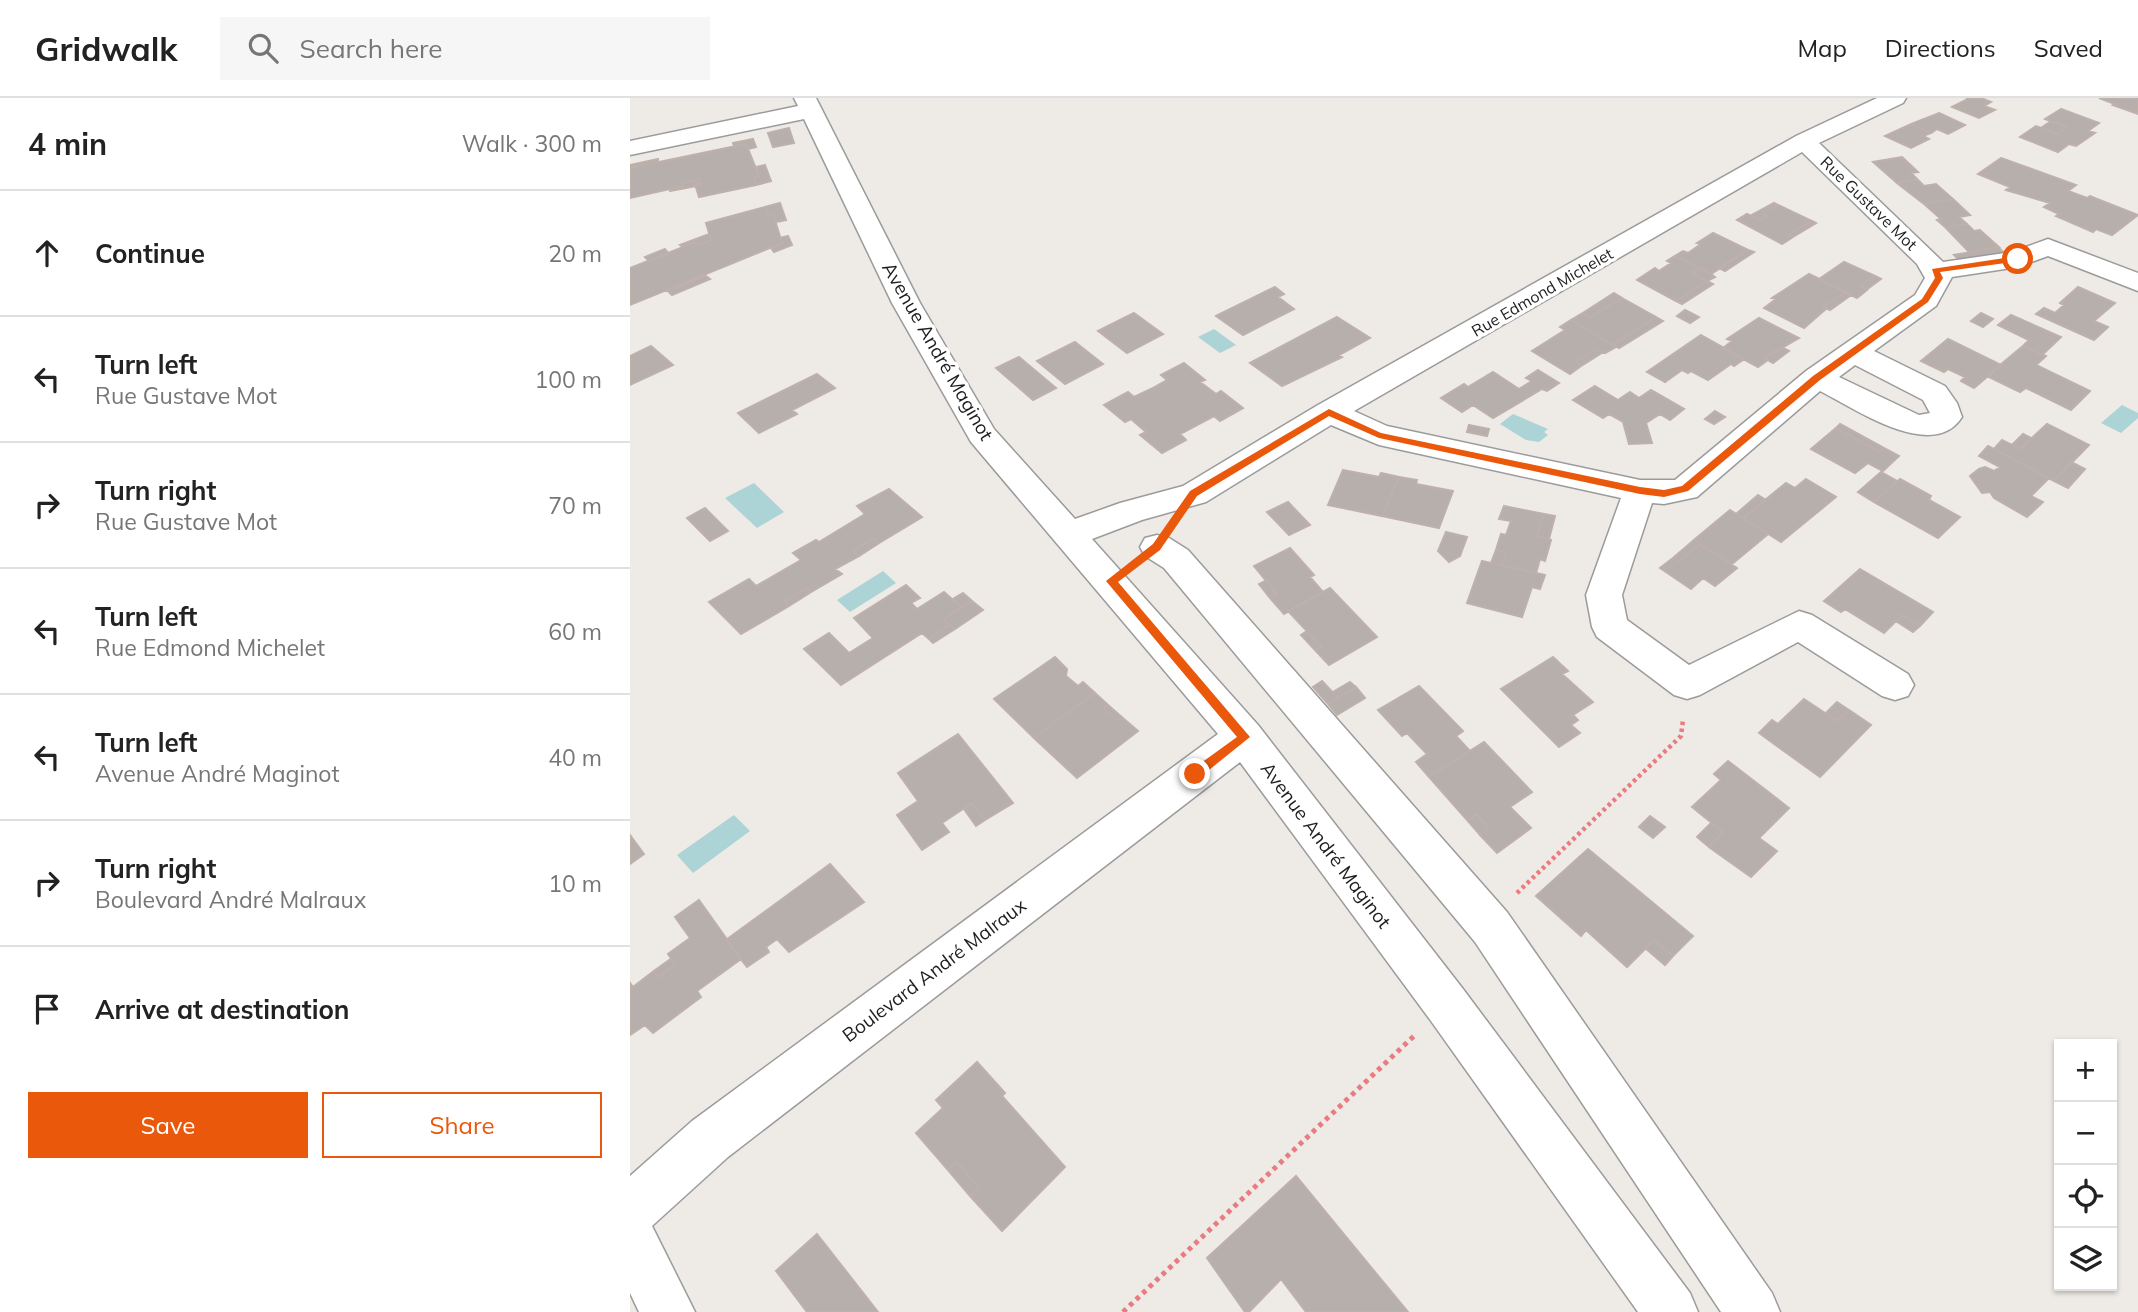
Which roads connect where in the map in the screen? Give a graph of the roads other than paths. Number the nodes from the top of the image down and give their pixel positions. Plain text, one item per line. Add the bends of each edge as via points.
1 (1895, 98) edge
2 (808, 104) edge
3 (1804, 141) junction
4 (630, 148) edge
5 (1935, 271) junction
6 (2138, 283) edge
7 (1852, 352) junction
8 (1816, 378) junction
9 (1329, 412) junction
10 (1640, 491) junction
11 (1194, 494) junction
12 (1132, 511) junction
13 (1068, 535) junction
14 (1160, 541) junction
15 (1111, 581) junction
16 (1895, 685) dead end
17 (1244, 737) junction
18 (630, 1211) edge
19 (630, 1237) edge
20 (668, 1312) edge
21 (1671, 1312) edge
22 (1753, 1312) edge

1 - 3 street, Rue Edmond Michelet
2 - 4 street
2 - 13 street, Avenue André Maginot via 906,303 982,435
3 - 5 street, Rue Gustave Mot
3 - 9 street, Rue Edmond Michelet
5 - 6 street via 2018,259 2048,247
5 - 7 street via 1939,278 1926,300
7 - 8 street
7 - 8 street via 1934,393 1947,417 1934,425 1914,425
8 - 10 street via 1685,489 1664,494
9 - 10 street via 1379,435
9 - 11 street, Rue Edmond Michelet
10 - 16 street via 1604,595 1610,627 1687,684 1799,625
11 - 12 street, Rue Edmond Michelet
11 - 14 street, Rue Edmond Michelet
12 - 13 street, Rue Edmond Michelet
12 - 14 street
13 - 15 street, Avenue André Maginot
14 - 15 street, Rue Edmond Michelet
14 - 22 street via 1491,927
15 - 17 street, Avenue André Maginot
17 - 18 street, Boulevard André Malraux via 710,1139
17 - 21 street, Avenue André Maginot via 1447,1004
19 - 20 street

